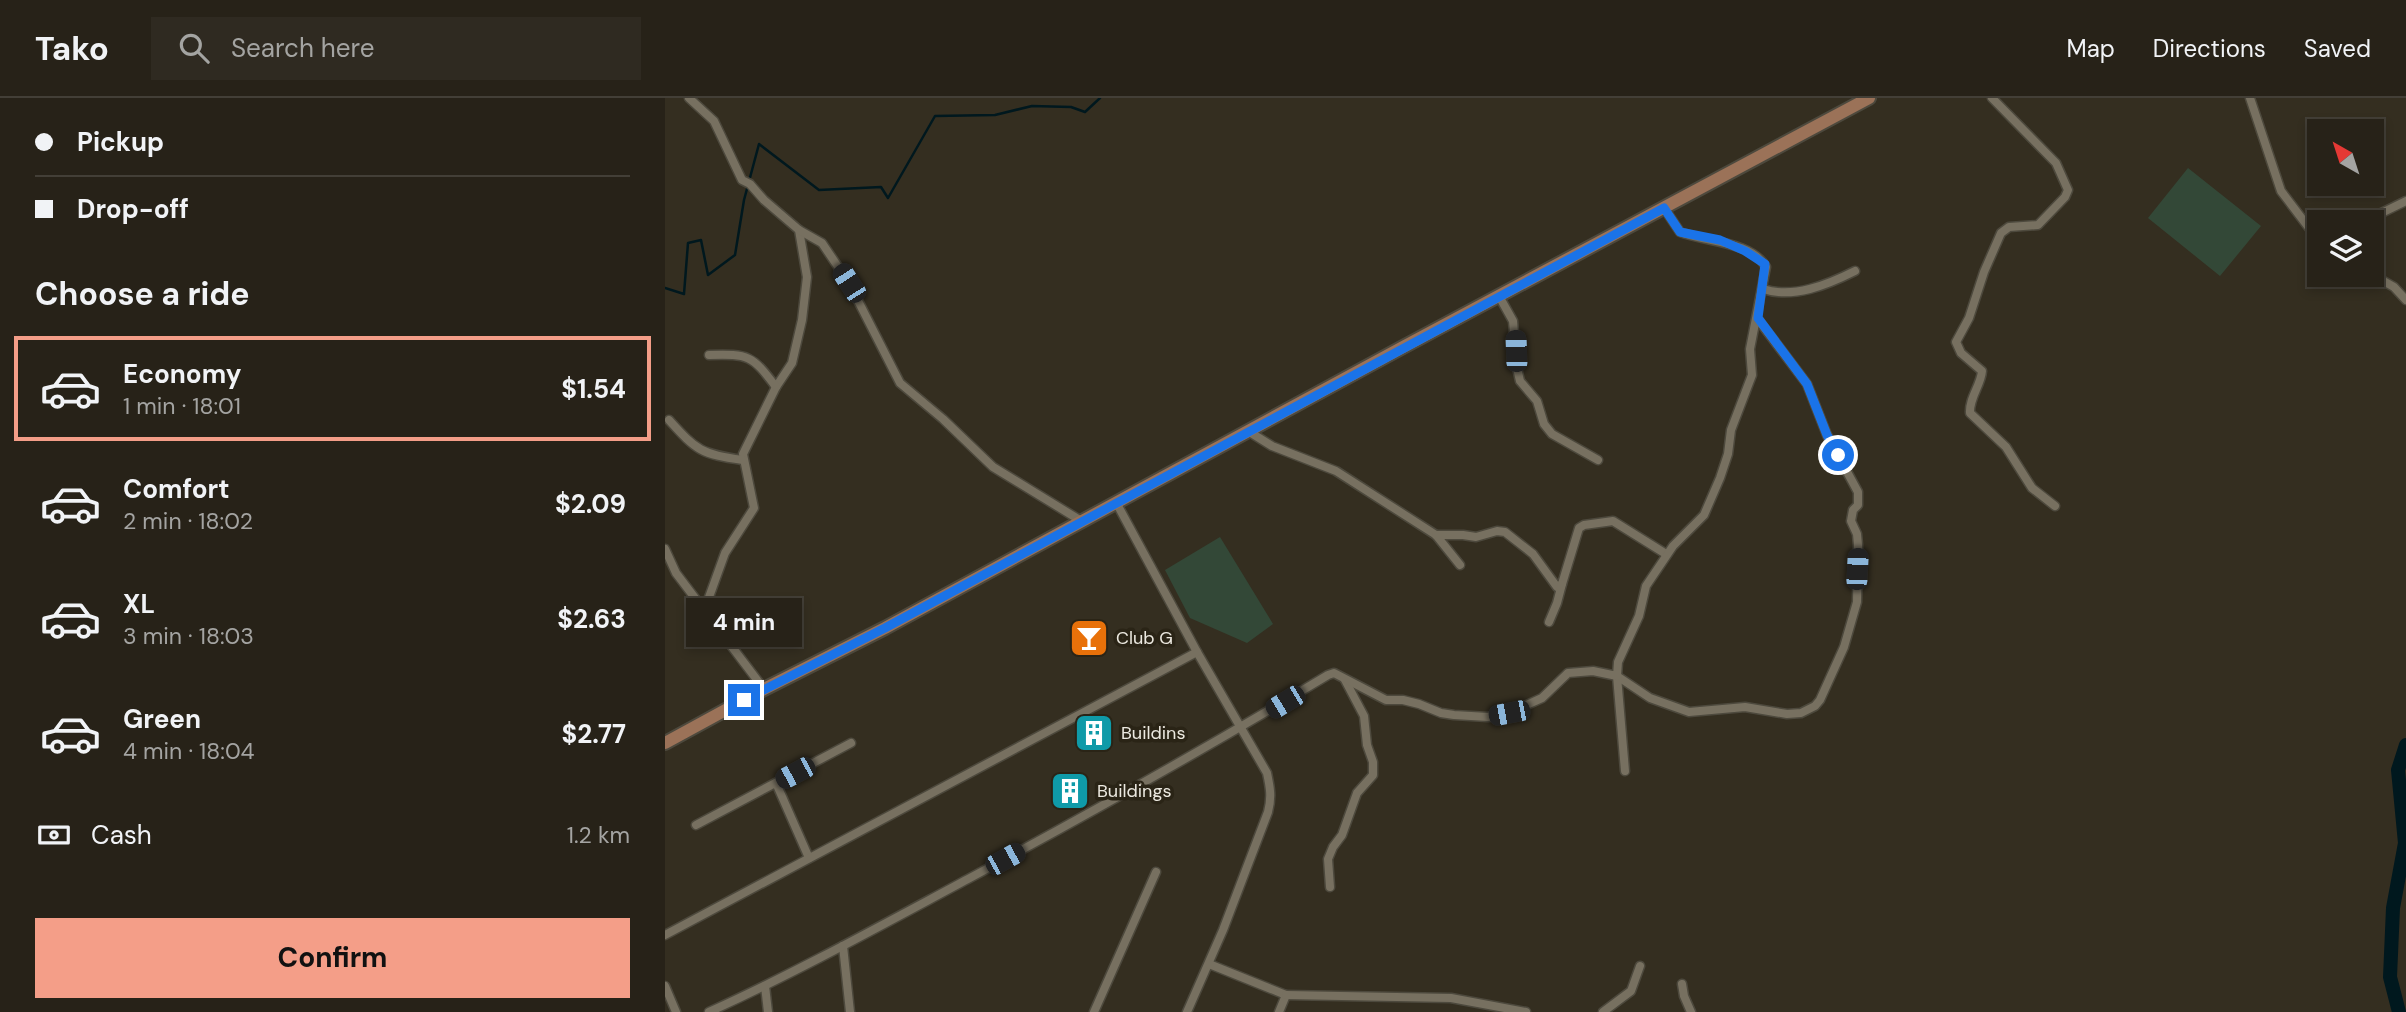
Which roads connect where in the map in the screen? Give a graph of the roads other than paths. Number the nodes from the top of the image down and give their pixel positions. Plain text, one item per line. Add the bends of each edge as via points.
1 (689, 98) edge
2 (1869, 98) edge
3 (1992, 98) edge
4 (2250, 98) edge
5 (2406, 201) edge
6 (1664, 208) junction
7 (2384, 212) edge
8 (2307, 225) edge
9 (799, 230) junction
10 (1855, 271) dead end
11 (2384, 281) edge
12 (1763, 289) junction
13 (1499, 296) junction
14 (2406, 300) edge
15 (1758, 318) junction
16 (709, 355) dead end
17 (776, 387) junction
18 (669, 420) dead end
19 (1248, 430) junction
20 (743, 460) junction
21 (1598, 460) dead end
22 (1117, 503) junction
23 (2055, 506) dead end
24 (1083, 522) junction
25 (1436, 535) junction
26 (665, 549) edge
27 (1667, 554) junction
28 (1460, 565) dead end
29 (1562, 584) junction
30 (704, 611) junction
31 (1549, 622) dead end
32 (1197, 652) junction
33 (1617, 676) junction
34 (1343, 678) junction
35 (764, 689) junction
36 (1241, 728) junction
37 (665, 743) edge
38 (851, 743) dead end
39 (1625, 771) dead end
40 (776, 783) junction
41 (696, 825) dead end
42 (809, 858) junction
43 (1156, 872) dead end
44 (1329, 887) dead end
45 (665, 935) edge
46 (843, 946) junction
47 (1209, 964) junction
48 (1640, 965) dead end
49 (1682, 984) dead end
50 (665, 985) edge
51 (765, 986) junction
52 (1286, 995) junction
53 (676, 1012) edge
54 (709, 1012) edge
55 (768, 1012) edge
56 (851, 1012) edge
57 (1094, 1012) edge
58 (1187, 1012) edge
59 (1279, 1012) edge
60 (1526, 1012) edge
61 (1602, 1012) edge
62 (1691, 1012) edge

1 - 9 street via 714,121 742,180
2 - 6 main road
3 - 23 street via 2056,163 2068,190 2038,225 2009,227 2001,233 1956,342 1961,353 1982,370 1970,412 2006,447 2032,488
4 - 8 street via 2281,191
5 - 7 street
6 - 12 street via 1680,232 1720,240 1763,261
6 - 13 main road
9 - 17 street via 807,277 802,320 792,363
9 - 24 street via 823,243 849,283 900,383 993,467
10 - 12 street via 1783,294
11 - 14 street
12 - 15 street
13 - 19 main road
13 - 21 street via 1513,321 1521,381 1537,401 1543,424
15 - 27 street via 1750,349 1752,375 1735,417 1720,478 1704,515
15 - 33 street via 1807,384 1827,435 1858,492 1851,521 1858,545 1857,602 1844,648 1820,700 1801,713 1745,707 1689,712 1650,698
16 - 17 street via 749,358
17 - 20 street via 745,447
18 - 20 street via 700,451
19 - 22 main road
19 - 25 street via 1272,446 1336,471
20 - 30 street via 754,508 725,553
22 - 24 main road
22 - 32 street
24 - 35 main road
25 - 28 street
25 - 29 street via 1476,537 1505,532 1533,554 1555,586
26 - 30 street
27 - 29 street via 1613,522 1584,525 1579,528
27 - 33 street via 1646,586
29 - 31 street
30 - 35 street
32 - 36 street
32 - 42 street
33 - 34 street via 1593,671 1568,673 1542,698 1488,717 1441,713 1403,700 1386,700
33 - 39 street
34 - 36 street via 1328,675
34 - 44 street via 1364,716 1373,775 1357,793 1328,859
35 - 37 main road
36 - 46 street
36 - 47 street via 1266,773 1272,798
38 - 40 street
40 - 41 street
40 - 42 street
42 - 45 street
43 - 57 street
46 - 51 street
46 - 56 street
47 - 52 street
47 - 58 street
48 - 61 street via 1631,991
49 - 62 street
50 - 53 street
51 - 54 street
51 - 55 street
52 - 59 street
52 - 60 street via 1451,998

